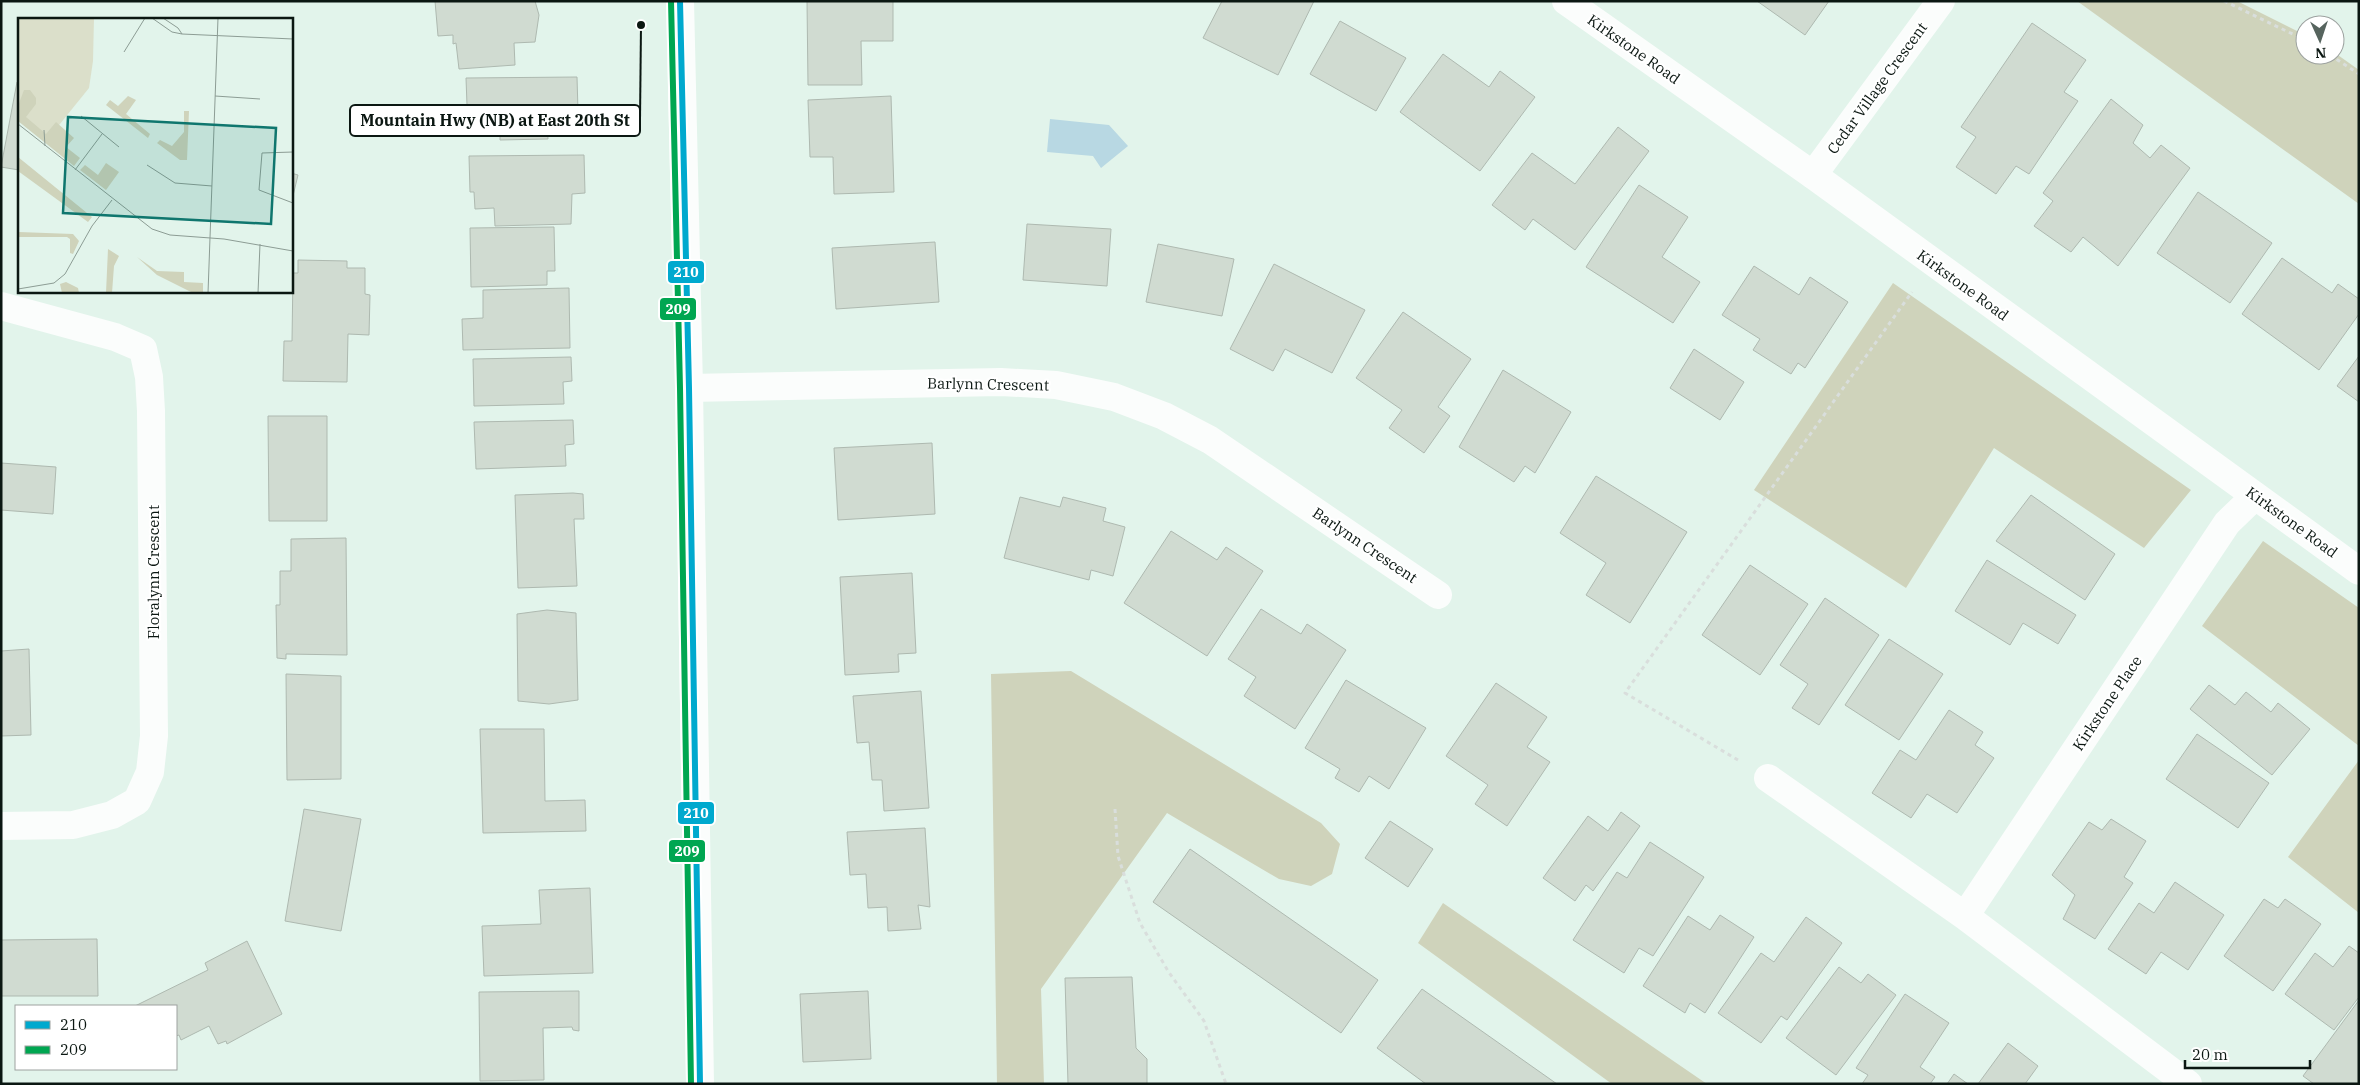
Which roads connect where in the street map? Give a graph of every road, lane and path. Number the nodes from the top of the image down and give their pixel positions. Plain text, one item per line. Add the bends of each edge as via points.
1 (680, 1) edge
2 (1566, 1) edge
3 (1941, 1) edge
4 (2224, 1) edge
5 (2295, 35) edge
6 (2345, 65) edge
7 (2359, 74) edge
8 (1812, 176) junction
9 (1933, 263) junction
10 (1, 306) edge
11 (689, 388) junction
12 (2255, 496) junction
13 (2359, 571) edge
14 (1438, 595) dead end
15 (1768, 778) joint
16 (1115, 808) dead end
17 (1, 826) edge
18 (1965, 916) junction
19 (700, 1084) edge
20 (1226, 1084) edge
21 (2188, 1084) edge

1 - 11 street
2 - 8 street, Kirkstone Road
3 - 8 street, Cedar Village Crescent
4 - 5 path
6 - 7 path
8 - 9 street, Kirkstone Road
9 - 12 street, Kirkstone Road
9 - 15 path via 1625,693
10 - 17 street, Floralynn Crescent via 116,338 143,349 151,411 154,736 150,772 138,801 112,815 73,825
11 - 14 street, Barlynn Crescent via 1001,382 1056,385 1114,397 1164,416 1210,440
11 - 19 street
12 - 13 street, Kirkstone Road
12 - 18 street, Kirkstone Place via 2227,523
15 - 18 street
16 - 20 path via 1118,856 1140,924 1168,971 1204,1021
18 - 21 street

